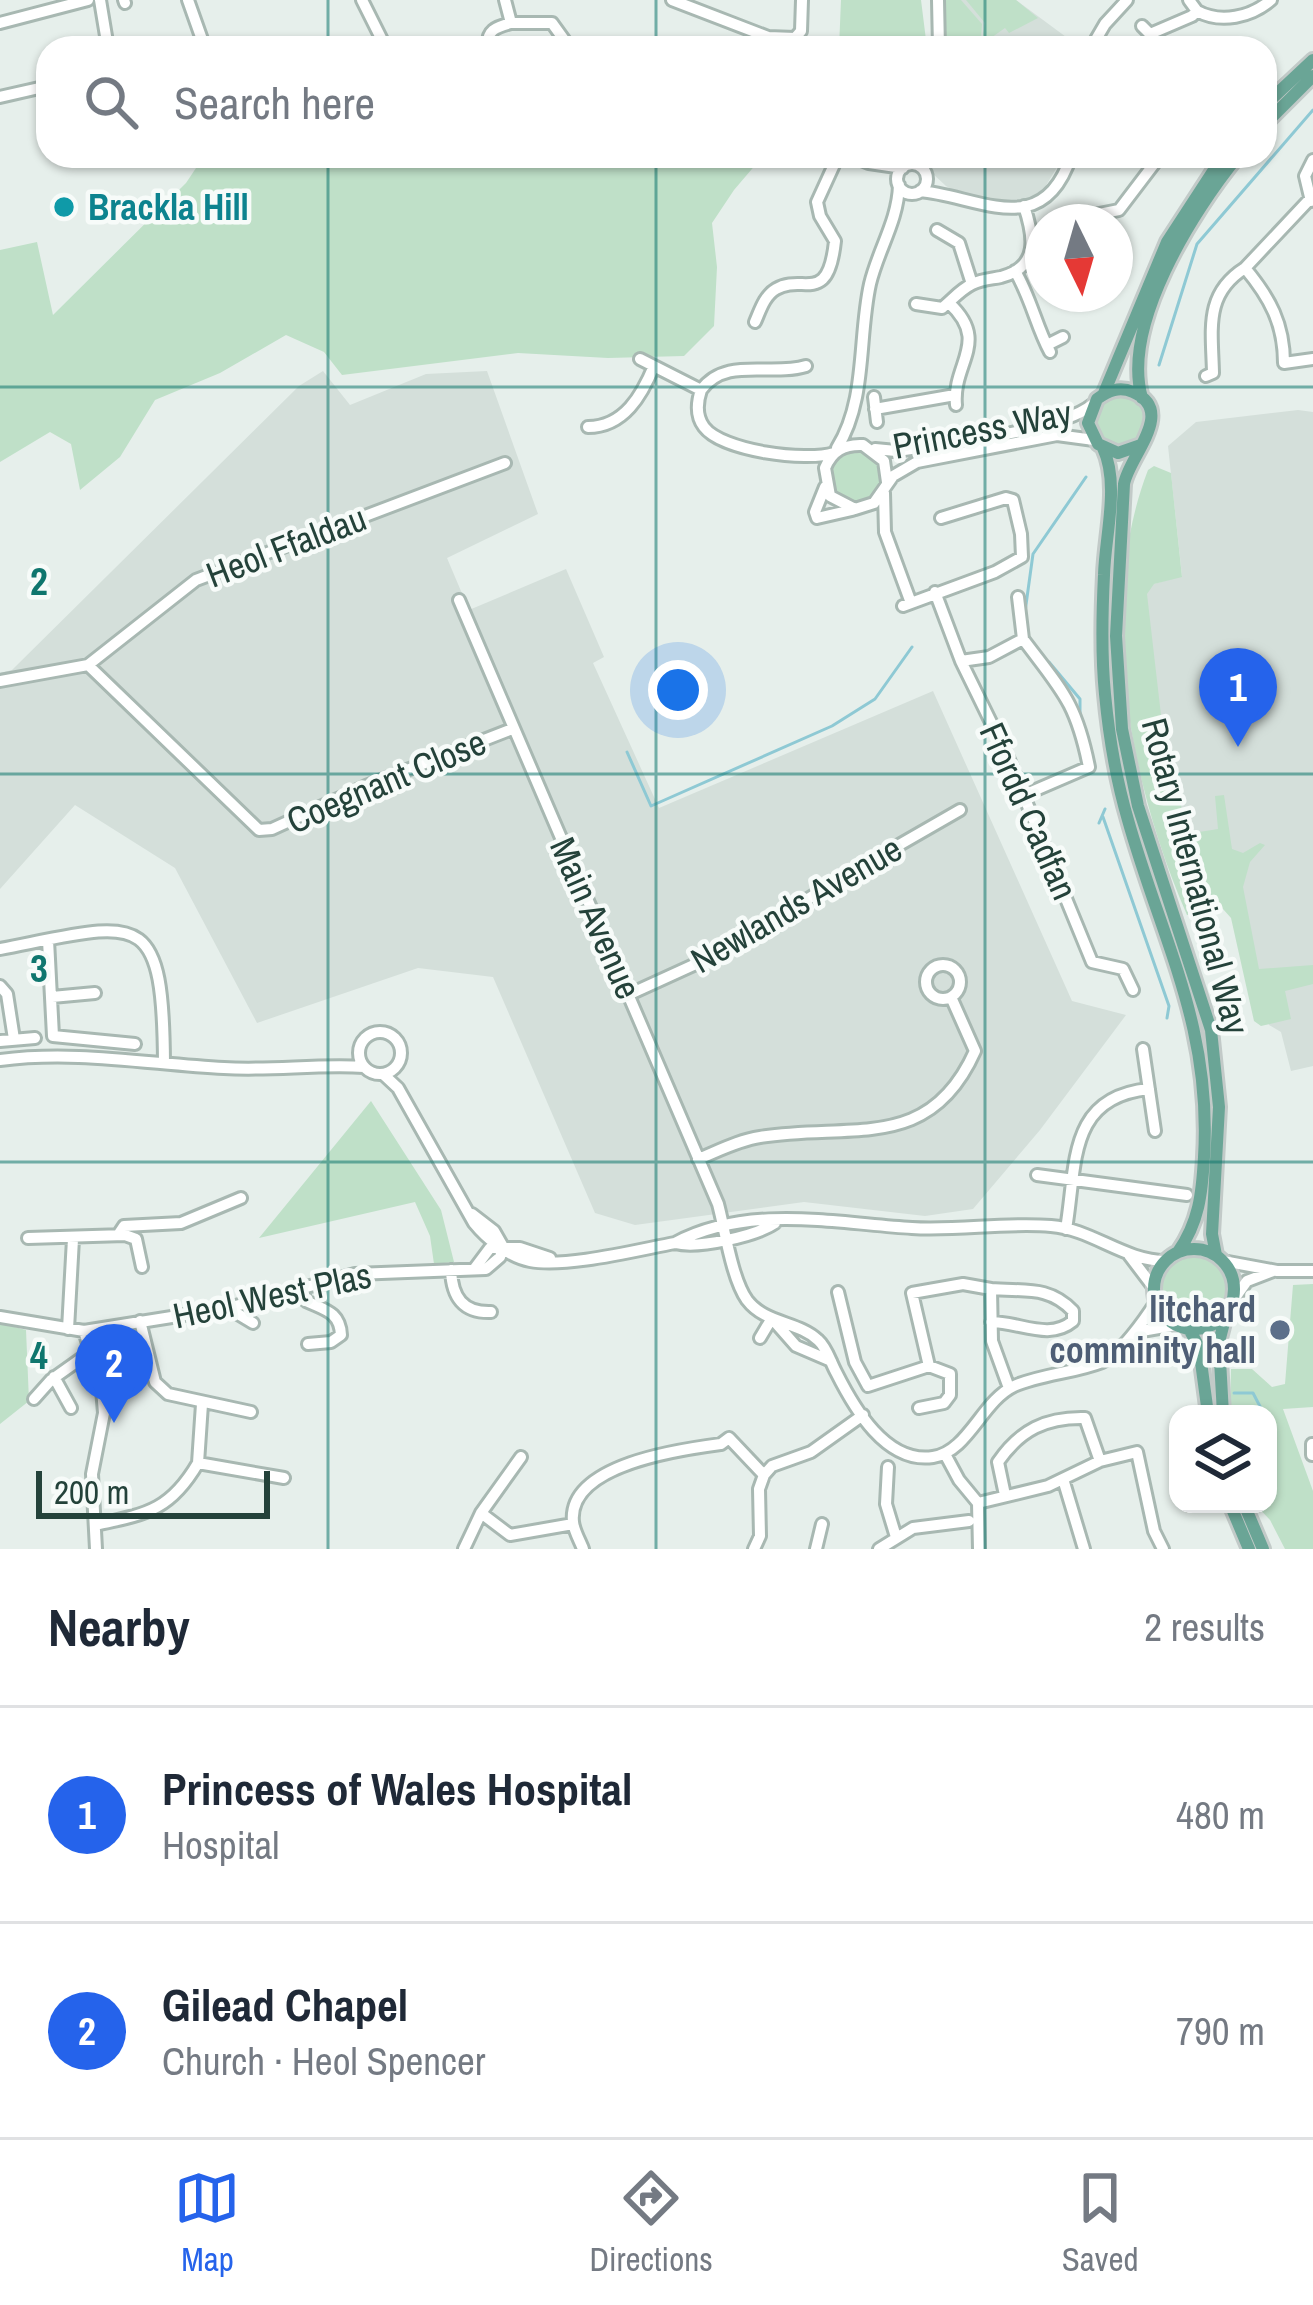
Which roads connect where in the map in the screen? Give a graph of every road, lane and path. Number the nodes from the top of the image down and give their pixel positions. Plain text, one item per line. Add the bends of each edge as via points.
1 (88, 0) edge
2 (100, 0) edge
3 (188, 0) edge
4 (362, 0) edge
5 (505, 0) edge
6 (672, 0) edge
7 (802, 0) edge
8 (938, 0) edge
9 (1102, 0) edge
10 (1127, 0) edge
11 (1270, 0) edge
12 (687, 3) edge
13 (1193, 5) edge
14 (1115, 11) junction
15 (0, 23) edge
16 (511, 23) junction
17 (106, 36) edge
18 (201, 36) edge
19 (380, 36) edge
20 (489, 36) edge
21 (561, 36) edge
22 (766, 36) edge
23 (797, 36) edge
24 (939, 36) edge
25 (1099, 36) edge
26 (1147, 36) edge
27 (1313, 59) edge
28 (1313, 76) edge
29 (36, 86) edge
30 (1277, 94) edge
31 (0, 97) edge
32 (1277, 112) edge
33 (1313, 160) edge
34 (833, 168) edge
35 (876, 168) edge
36 (904, 168) edge
37 (920, 168) edge
38 (925, 168) edge
39 (1065, 168) edge
40 (1150, 168) edge
41 (1215, 168) edge
42 (1230, 168) edge
43 (925, 172) junction
44 (898, 185) junction
45 (919, 192) junction
46 (956, 196) junction
47 (1311, 202) edge
48 (1123, 204) edge
49 (1024, 206) junction
50 (1025, 209) edge
51 (892, 226) junction
52 (940, 235) dead end
53 (1025, 263) edge
54 (1245, 268) junction
55 (1015, 272) junction
56 (972, 284) junction
57 (949, 303) junction
58 (920, 310) dead end
59 (760, 319) dead end
60 (1063, 338) dead end
61 (640, 359) dead end
62 (1313, 359) edge
63 (654, 366) junction
64 (800, 372) dead end
65 (1206, 376) dead end
66 (701, 389) junction
67 (1103, 394) junction
68 (1142, 398) junction
69 (1092, 405) junction
70 (855, 406) junction
71 (876, 410) dead end
72 (588, 427) dead end
73 (1098, 444) junction
74 (1141, 445) junction
75 (870, 448) junction
76 (834, 453) junction
77 (787, 457) junction
78 (505, 463) dead end
79 (886, 486) junction
80 (825, 487) junction
81 (858, 508) junction
82 (941, 518) dead end
83 (885, 532) junction
84 (935, 592) junction
85 (1018, 597) dead end
86 (459, 600) dead end
87 (1024, 639) junction
88 (961, 661) junction
89 (88, 665) junction
90 (0, 680) edge
91 (512, 729) junction
92 (1024, 795) junction
93 (961, 810) dead end
94 (48, 940) junction
95 (0, 949) edge
96 (1092, 962) junction
97 (1077, 969) dead end
98 (0, 986) edge
99 (1133, 990) dead end
100 (95, 993) dead end
101 (630, 994) junction
102 (52, 997) junction
103 (951, 997) dead end
104 (35, 1038) dead end
105 (14, 1040) junction
106 (0, 1041) edge
107 (135, 1044) dead end
108 (360, 1047) junction
109 (1143, 1049) dead end
110 (0, 1060) edge
111 (164, 1063) junction
112 (326, 1065) junction
113 (397, 1065) junction
114 (364, 1067) junction
115 (382, 1074) junction
116 (398, 1088) junction
117 (1149, 1089) junction
118 (1154, 1131) dead end
119 (698, 1159) junction
120 (1076, 1174) junction
121 (1037, 1175) dead end
122 (1187, 1195) dead end
123 (241, 1198) dead end
124 (1066, 1229) junction
125 (726, 1233) junction
126 (118, 1235) junction
127 (73, 1239) junction
128 (35, 1243) dead end
129 (503, 1247) junction
130 (1129, 1256) junction
131 (1172, 1257) junction
132 (1220, 1258) junction
133 (142, 1268) dead end
134 (451, 1270) junction
135 (1276, 1270) junction
136 (1313, 1271) edge
137 (991, 1288) junction
138 (302, 1290) junction
139 (838, 1292) dead end
140 (1155, 1295) junction
141 (1234, 1299) junction
142 (228, 1308) junction
143 (491, 1312) dead end
144 (1227, 1314) junction
145 (0, 1317) edge
146 (772, 1318) junction
147 (140, 1322) junction
148 (992, 1322) junction
149 (253, 1323) dead end
150 (1182, 1327) junction
151 (68, 1329) junction
152 (84, 1331) junction
153 (1136, 1332) junction
154 (760, 1338) dead end
155 (308, 1344) dead end
156 (89, 1353) junction
157 (855, 1362) junction
158 (833, 1366) junction
159 (929, 1366) junction
160 (55, 1377) junction
161 (1009, 1388) junction
162 (34, 1399) dead end
163 (202, 1404) junction
164 (1207, 1405) edge
165 (1223, 1405) edge
166 (71, 1408) dead end
167 (919, 1408) dead end
168 (252, 1411) dead end
169 (862, 1415) junction
170 (1309, 1443) edge
171 (945, 1454) junction
172 (1312, 1455) edge
173 (521, 1457) dead end
174 (1100, 1461) junction
175 (198, 1463) junction
176 (888, 1467) dead end
177 (764, 1475) junction
178 (284, 1478) dead end
179 (1063, 1479) junction
180 (1005, 1495) junction
181 (978, 1503) junction
182 (481, 1513) junction
183 (1234, 1513) edge
184 (1248, 1513) edge
185 (970, 1521) dead end
186 (573, 1524) junction
187 (821, 1524) dead end
188 (95, 1525) junction
189 (896, 1537) junction
190 (757, 1548) edge
191 (97, 1549) edge
192 (464, 1549) edge
193 (583, 1549) edge
194 (815, 1549) edge
195 (879, 1549) edge
196 (979, 1549) edge
197 (1084, 1549) edge
198 (1163, 1549) edge
199 (1249, 1549) edge
200 (1263, 1549) edge

1 - 15 street
2 - 17 street
3 - 18 street
4 - 19 street
5 - 16 street
6 - 12 street
7 - 23 street
8 - 24 street
9 - 14 street
10 - 14 street
11 - 13 street via 1248,15 1208,16
12 - 22 street
13 - 26 street via 1179,25
14 - 25 street
16 - 20 street
16 - 21 street via 552,23
27 - 30 main road
28 - 32 main road
29 - 31 street
33 - 47 street via 1305,176
34 - 59 street via 817,202 835,242 827,272 815,284 776,289
35 - 44 street
36 - 44 street, Princess Way
37 - 43 street
38 - 43 street, Princess Way
39 - 49 street via 1055,186
40 - 48 street
41 - 67 main road via 1167,242
42 - 68 main road via 1156,295 1136,356
43 - 45 street, Princess Way
43 - 46 street
44 - 45 street
44 - 51 street, Princess Way
45 - 46 street
45 - 51 street, Princess Way
46 - 49 street via 998,210
47 - 54 street
49 - 50 street
51 - 70 street, Princess Way via 868,290
52 - 56 street via 959,244
53 - 55 street
54 - 62 street via 1278,317 1284,363
54 - 65 street via 1216,295 1213,373
55 - 56 street
55 - 60 street via 1048,349
56 - 57 street
57 - 58 street
57 - 71 street via 975,340 955,400
61 - 63 street
63 - 66 street
63 - 72 street via 637,401 604,426
64 - 66 street via 724,371
66 - 77 street via 699,415 712,435
67 - 68 main road via 1123,389
67 - 69 main road
68 - 74 main road via 1152,424
69 - 73 main road via 1088,423
69 - 75 street, Princess Way via 1040,425 896,452
70 - 75 street, Princess Way
70 - 76 street, Princess Way
73 - 74 main road via 1126,452
73 - 79 street, Princess Way via 1058,435 917,462
73 - 131 main road, Rotary International Way via 1110,473 1102,624 1110,745 1196,1027 1203,1075 1203,1187 1192,1233
74 - 132 main road, Rotary International Way via 1123,493 1118,693 1138,806 1211,1030 1219,1107 1212,1234
75 - 76 street, Princess Way
75 - 79 street, Princess Way via 884,461
76 - 77 street
76 - 80 street, Princess Way
77 - 80 street
78 - 89 street, Heol Ffaldau via 211,573
79 - 81 street, Princess Way
79 - 83 street
80 - 81 street via 837,503
80 - 81 street via 817,518
81 - 83 street
82 - 84 street via 1013,500 1022,557
83 - 84 street via 907,604
84 - 88 street, Ffordd Cadfan
85 - 87 street
86 - 91 street, Main Avenue
87 - 88 street
87 - 92 street via 1062,686 1089,767
88 - 92 street, Ffordd Cadfan
89 - 90 street
89 - 91 street, Coegnant Close via 259,830
91 - 101 street, Main Avenue
92 - 96 street, Ffordd Cadfan
93 - 101 street, Newlands Avenue via 733,947
94 - 95 street
94 - 102 street
94 - 111 street via 106,930 146,941 162,989
96 - 97 street
96 - 99 street via 1128,972
98 - 105 street
100 - 102 street
101 - 119 street, Main Avenue
102 - 107 street via 53,1036
103 - 119 street via 975,1051 950,1096 914,1120 755,1137
104 - 105 street
105 - 106 street
108 - 112 street
108 - 113 street via 368,1036 388,1034 401,1049
108 - 114 street
109 - 117 street
110 - 111 street
111 - 112 street
112 - 114 street
113 - 115 street
113 - 116 street
114 - 115 street
115 - 116 street
116 - 129 street via 472,1214
117 - 118 street
117 - 120 street via 1125,1091 1096,1108 1082,1132
119 - 125 street, Main Avenue
120 - 121 street
120 - 122 street
120 - 124 street
123 - 126 street via 181,1223 124,1226
124 - 125 street via 823,1219
124 - 130 street
125 - 129 street via 690,1247 533,1262
125 - 146 street, Main Avenue via 743,1296
126 - 127 street
126 - 133 street via 136,1239
127 - 128 street
127 - 151 street
129 - 134 street, Heol West Plas via 490,1248 475,1268
130 - 131 street
130 - 140 street
131 - 132 main road via 1198,1249
131 - 140 main road
132 - 135 street
132 - 141 main road
134 - 138 street, Heol West Plas via 355,1274
134 - 143 street via 461,1303
135 - 136 street
135 - 141 street via 1247,1281
137 - 148 street
137 - 148 street via 1031,1288 1060,1297 1073,1311 1063,1330
137 - 159 street via 912,1293
138 - 142 street, Heol West Plas
138 - 155 street via 340,1323 331,1342
139 - 157 street
140 - 150 main road
140 - 153 street
141 - 144 main road
142 - 147 street, Heol West Plas
142 - 149 street
144 - 150 main road via 1206,1328
144 - 165 main road
145 - 151 street, Heol West Plas
146 - 154 street
146 - 158 street via 816,1337
147 - 152 street, Heol West Plas
147 - 163 street via 155,1382
148 - 161 street
150 - 153 street
150 - 164 main road via 1199,1347
151 - 152 street, Heol West Plas
152 - 156 street
153 - 161 street via 1095,1364
156 - 160 street
156 - 188 street via 104,1413 93,1460
157 - 158 street
157 - 159 street via 868,1386
158 - 169 street
159 - 167 street via 950,1374 950,1395
160 - 162 street
160 - 166 street
161 - 171 street
163 - 168 street
163 - 175 street
169 - 171 street via 908,1456
169 - 177 street
170 - 172 street
171 - 181 street
173 - 182 street
174 - 179 street
174 - 180 street via 1084,1418 1035,1425 998,1462
174 - 198 street via 1137,1452
175 - 178 street
175 - 188 street via 158,1510
176 - 189 street via 886,1504
177 - 186 street via 729,1438 655,1453 592,1487
177 - 190 street
179 - 180 street
179 - 197 street
180 - 181 street
181 - 196 street
182 - 186 street via 510,1535
182 - 192 street
183 - 199 main road
184 - 200 main road
185 - 189 street
186 - 193 street
187 - 194 street
188 - 191 street
189 - 195 street

